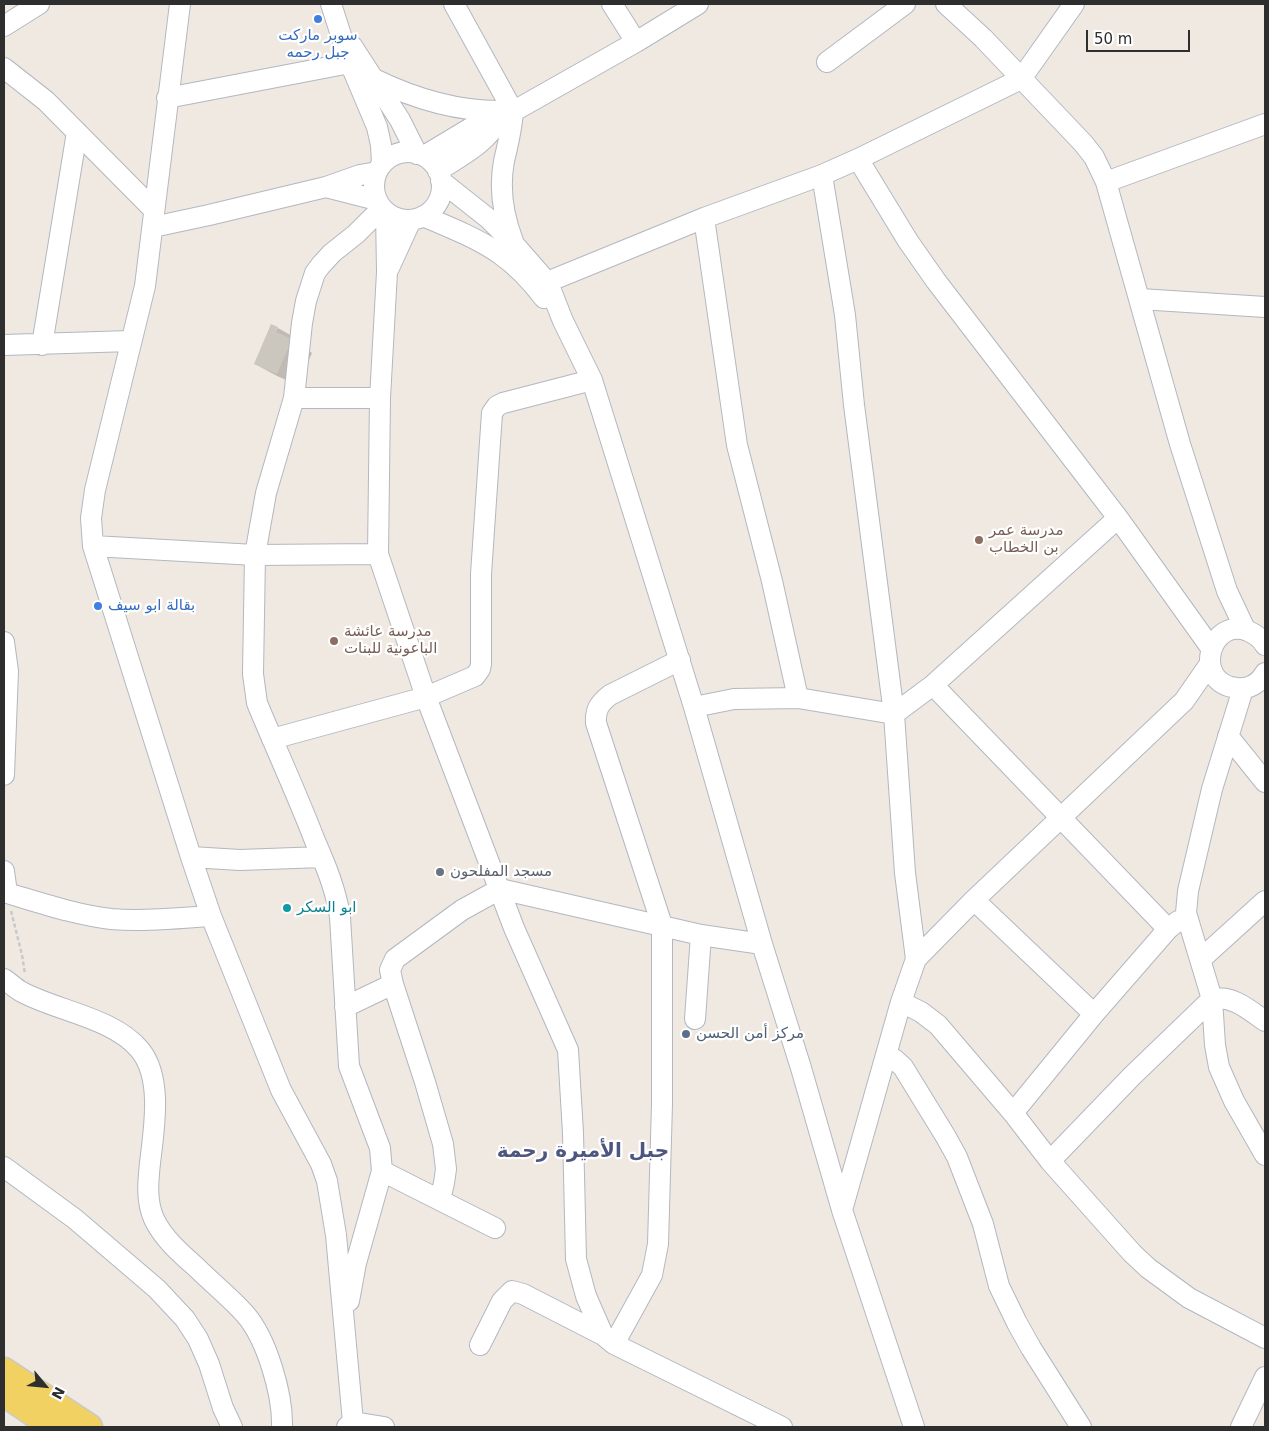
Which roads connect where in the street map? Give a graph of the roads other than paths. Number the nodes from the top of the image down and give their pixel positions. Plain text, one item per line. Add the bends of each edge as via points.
1 (38, 4) edge
2 (180, 4) edge
3 (331, 4) edge
4 (454, 4) edge
5 (612, 4) edge
6 (698, 4) edge
7 (905, 4) edge
8 (946, 4) edge
9 (1074, 4) edge
10 (4, 26) edge
11 (338, 28) junction
12 (636, 42) junction
13 (827, 62) dead end
14 (350, 63) junction
15 (4, 68) edge
16 (374, 79) junction
17 (1021, 79) junction
18 (167, 98) junction
19 (505, 115) junction
20 (1265, 124) edge
21 (77, 132) junction
22 (420, 155) junction
23 (858, 159) junction
24 (379, 168) junction
25 (822, 175) junction
26 (440, 176) junction
27 (1106, 182) junction
28 (326, 187) junction
29 (382, 207) junction
30 (154, 218) junction
31 (417, 218) junction
32 (704, 218) junction
33 (514, 243) junction
34 (387, 272) junction
35 (542, 285) junction
36 (1140, 299) junction
37 (1265, 307) edge
38 (130, 341) junction
39 (4, 345) edge
40 (42, 345) junction
41 (592, 380) junction
42 (294, 398) junction
43 (380, 398) junction
44 (1118, 518) junction
45 (93, 546) junction
46 (378, 554) junction
47 (255, 555) junction
48 (1236, 631) junction
49 (4, 642) edge
50 (1265, 645) edge
51 (1210, 657) junction
52 (680, 660) junction
53 (1265, 675) edge
54 (933, 685) junction
55 (1235, 688) junction
56 (426, 697) junction
57 (798, 698) junction
58 (1184, 701) junction
59 (694, 707) junction
60 (894, 714) junction
61 (1228, 736) junction
62 (272, 739) junction
63 (4, 775) edge
64 (1265, 782) edge
65 (1060, 818) junction
66 (191, 857) junction
67 (322, 857) junction
68 (4, 871) edge
69 (500, 889) junction
70 (974, 900) junction
71 (1265, 901) edge
72 (1186, 914) junction
73 (211, 916) junction
74 (662, 925) junction
75 (1168, 929) junction
76 (701, 935) junction
77 (762, 944) junction
78 (916, 959) junction
79 (1201, 959) junction
80 (4, 979) edge
81 (393, 984) junction
82 (1212, 999) junction
83 (902, 1002) junction
84 (345, 1007) junction
85 (1094, 1014) junction
86 (696, 1020) dead end
87 (1265, 1021) edge
88 (886, 1056) junction
89 (1013, 1113) junction
90 (1265, 1155) edge
91 (1050, 1161) junction
92 (4, 1167) edge
93 (382, 1172) junction
94 (440, 1200) junction
95 (842, 1210) junction
96 (495, 1228) dead end
97 (342, 1316) junction
98 (1265, 1338) edge
99 (609, 1340) junction
100 (480, 1345) dead end
101 (4, 1370) edge
102 (1264, 1385) edge
103 (4, 1393) edge
104 (911, 1424) edge
105 (363, 1426) edge
106 (1245, 1426) edge
107 (54, 1427) edge
108 (88, 1427) edge
109 (232, 1427) edge
110 (282, 1427) edge
111 (782, 1427) edge
112 (1081, 1427) edge

1 - 10 street
2 - 18 street
3 - 11 street
4 - 19 street
5 - 12 street
6 - 12 street
7 - 13 street
8 - 17 street
9 - 17 street
11 - 14 street
11 - 16 street
12 - 19 street
14 - 18 street
14 - 24 street via 378,127 381,145
15 - 21 street via 46,101
16 - 19 street via 418,98
16 - 22 street
17 - 23 street
17 - 27 street via 1094,157
18 - 30 street
19 - 22 street via 474,126
19 - 26 street via 491,133
19 - 33 street via 512,124 504,161 503,203
20 - 27 street
21 - 30 street
21 - 40 street
22 - 24 street via 398,154
22 - 26 street via 432,163
23 - 25 street
23 - 44 street via 936,281
24 - 28 street
24 - 29 street via 374,191
25 - 32 street
25 - 60 street via 845,315
26 - 31 street via 438,202 432,210
26 - 33 street
27 - 36 street
28 - 29 street
28 - 30 street via 209,215
29 - 31 street via 402,220
29 - 34 street
29 - 42 street via 332,253 315,274 302,323
30 - 38 street via 145,286
31 - 34 street
31 - 35 street via 461,232 500,254
32 - 35 street
32 - 57 street via 737,445
33 - 35 street
34 - 43 street
35 - 41 street
36 - 37 street
36 - 48 street
38 - 40 street
38 - 45 street via 95,490 91,518
39 - 40 street
41 - 52 street
41 - 56 street via 494,408 481,574 480,669 470,678
42 - 43 street
42 - 47 street via 266,493
43 - 46 street
44 - 51 street
44 - 54 street
45 - 47 street
45 - 66 street
46 - 47 street
46 - 56 street
47 - 62 street via 253,674 257,703
48 - 50 street via 1256,634
48 - 51 street via 1217,639
49 - 63 street via 8,671
51 - 55 street via 1216,678
51 - 58 street
52 - 59 street
52 - 74 street via 610,695 601,702 595,717
53 - 55 street via 1255,685
54 - 60 street
54 - 65 street
55 - 58 street
55 - 61 street
56 - 62 street
56 - 69 street
57 - 59 street via 734,699
57 - 60 street
58 - 65 street
59 - 77 street
60 - 78 street
61 - 64 street
61 - 72 street via 1200,837
62 - 67 street
65 - 70 street
65 - 75 street
66 - 67 street via 240,860
66 - 73 street
67 - 84 street via 340,917
68 - 73 street via 7,894 79,914 136,921
69 - 74 street
69 - 81 street via 462,910 395,959 390,970
69 - 99 street via 568,1050 576,1259 586,1296
70 - 78 street
70 - 85 street
71 - 79 street
72 - 75 street
72 - 79 street
73 - 97 street via 281,1090 327,1181 336,1235
74 - 76 street
74 - 99 street via 658,1244 652,1275
75 - 85 street
76 - 77 street
76 - 86 street
77 - 95 street
78 - 83 street
79 - 82 street
80 - 110 street via 23,992 118,1031 141,1050 150,1065 156,1092 148,1187 150,1207 162,1233 246,1315 271,1364 279,1393
81 - 84 street
81 - 94 street via 443,1144 446,1169
82 - 87 street via 1228,998
82 - 90 street via 1218,1066
82 - 91 street
83 - 88 street
83 - 89 street via 938,1025
84 - 93 street via 349,1066 380,1148
85 - 89 street
88 - 95 street
88 - 112 street via 902,1067 946,1137 983,1224 999,1286 1031,1348
89 - 91 street
91 - 98 street via 1148,1268 1189,1298
92 - 109 street via 75,1219 157,1289 185,1319 210,1364
93 - 94 street
93 - 97 street via 356,1263 351,1297
94 - 96 street
95 - 104 street
97 - 105 street
99 - 100 street via 512,1291 502,1301
99 - 111 street
101 - 108 main road
102 - 106 street
103 - 107 main road

